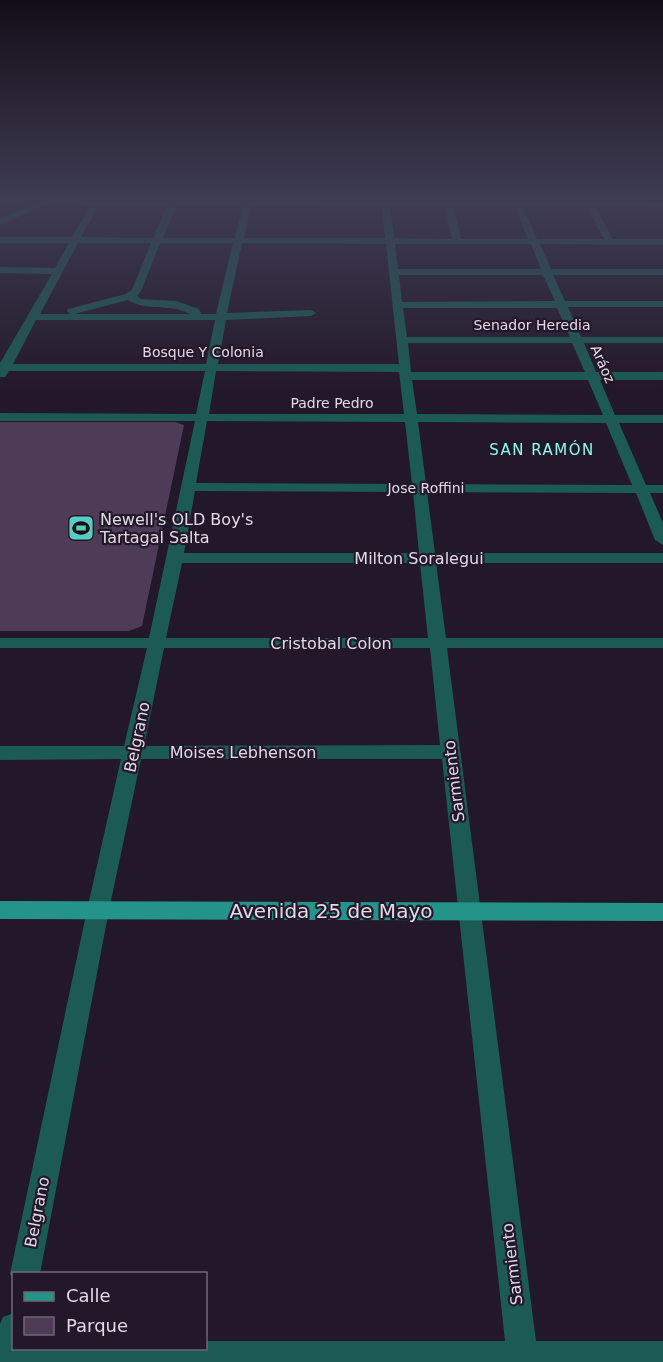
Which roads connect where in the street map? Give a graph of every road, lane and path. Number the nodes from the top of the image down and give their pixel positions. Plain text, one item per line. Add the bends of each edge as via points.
1 (63, 264) edge
2 (147, 264) edge
3 (234, 264) edge
4 (393, 264) edge
5 (543, 264) edge
6 (0, 270) edge
7 (59, 271) junction
8 (394, 272) junction
9 (547, 272) junction
10 (663, 272) edge
11 (130, 296) junction
12 (561, 304) junction
13 (663, 304) edge
14 (398, 305) junction
15 (311, 313) dead end
16 (221, 316) junction
17 (33, 317) junction
18 (47, 317) junction
19 (197, 317) junction
20 (402, 340) junction
21 (576, 340) junction
22 (663, 340) edge
23 (211, 368) junction
24 (2, 370) edge
25 (406, 372) junction
26 (592, 375) junction
27 (663, 376) edge
28 (0, 417) edge
29 (202, 418) junction
30 (411, 418) junction
31 (611, 418) junction
32 (663, 419) edge
33 (188, 487) junction
34 (419, 488) junction
35 (641, 489) junction
36 (663, 489) edge
37 (663, 540) edge
38 (175, 558) junction
39 (428, 558) junction
40 (663, 558) edge
41 (0, 643) edge
42 (156, 643) junction
43 (438, 643) junction
44 (663, 643) edge
45 (451, 752) junction
46 (0, 753) edge
47 (134, 753) junction
48 (0, 910) edge
49 (98, 910) junction
50 (470, 911) junction
51 (663, 912) edge
52 (25, 1272) edge
53 (7, 1351) edge
54 (663, 1358) edge
55 (523, 1360) edge

1 - 7 street
2 - 11 street
3 - 16 street, Belgrano
4 - 8 street, Sarmiento
5 - 9 street, Aráoz
6 - 7 street
7 - 17 street
8 - 9 street
8 - 14 street, Sarmiento
9 - 10 street
9 - 12 street, Aráoz
11 - 18 street
11 - 19 street via 140,302 185,306 195,311
12 - 13 street
12 - 14 street
12 - 21 street, Aráoz
14 - 20 street, Sarmiento
15 - 16 street
16 - 19 street
16 - 23 street, Belgrano
17 - 18 street
17 - 24 street
18 - 19 street
20 - 21 street, Senador Heredia
20 - 25 street, Sarmiento
21 - 22 street, Senador Heredia
21 - 26 street, Aráoz
23 - 24 street, Bosque Y Colonia
23 - 25 street, Bosque Y Colonia
23 - 29 street, Belgrano
25 - 26 street, Bosque Y Colonia
25 - 30 street, Sarmiento
26 - 27 street, Bosque Y Colonia
26 - 31 street, Aráoz
28 - 29 street, Padre Pedro
29 - 30 street, Padre Pedro
29 - 33 street, Belgrano
30 - 31 street, Padre Pedro
30 - 34 street, Sarmiento
31 - 32 street, Padre Pedro
31 - 35 street, Aráoz
33 - 34 street, Jose Roffini
33 - 38 street, Belgrano
34 - 35 street, Jose Roffini
34 - 39 street, Sarmiento
35 - 36 street, Jose Roffini
35 - 37 street, Aráoz
38 - 39 street, Milton Soralegui
38 - 42 street, Belgrano
39 - 40 street, Milton Soralegui
39 - 43 street, Sarmiento
41 - 42 street, Cristobal Colon
42 - 43 street, Cristobal Colon
42 - 47 street, Belgrano
43 - 44 street, Cristobal Colon
43 - 45 street, Sarmiento
45 - 47 street, Moises Lebhenson
45 - 50 street, Sarmiento
46 - 47 street, Moises Lebhenson
47 - 49 street, Belgrano
48 - 49 main road, Avenida 25 de Mayo
49 - 50 main road, Avenida 25 de Mayo
49 - 52 street, Belgrano
50 - 51 main road, Avenida 25 de Mayo
50 - 55 street, Sarmiento
53 - 55 street
54 - 55 street

